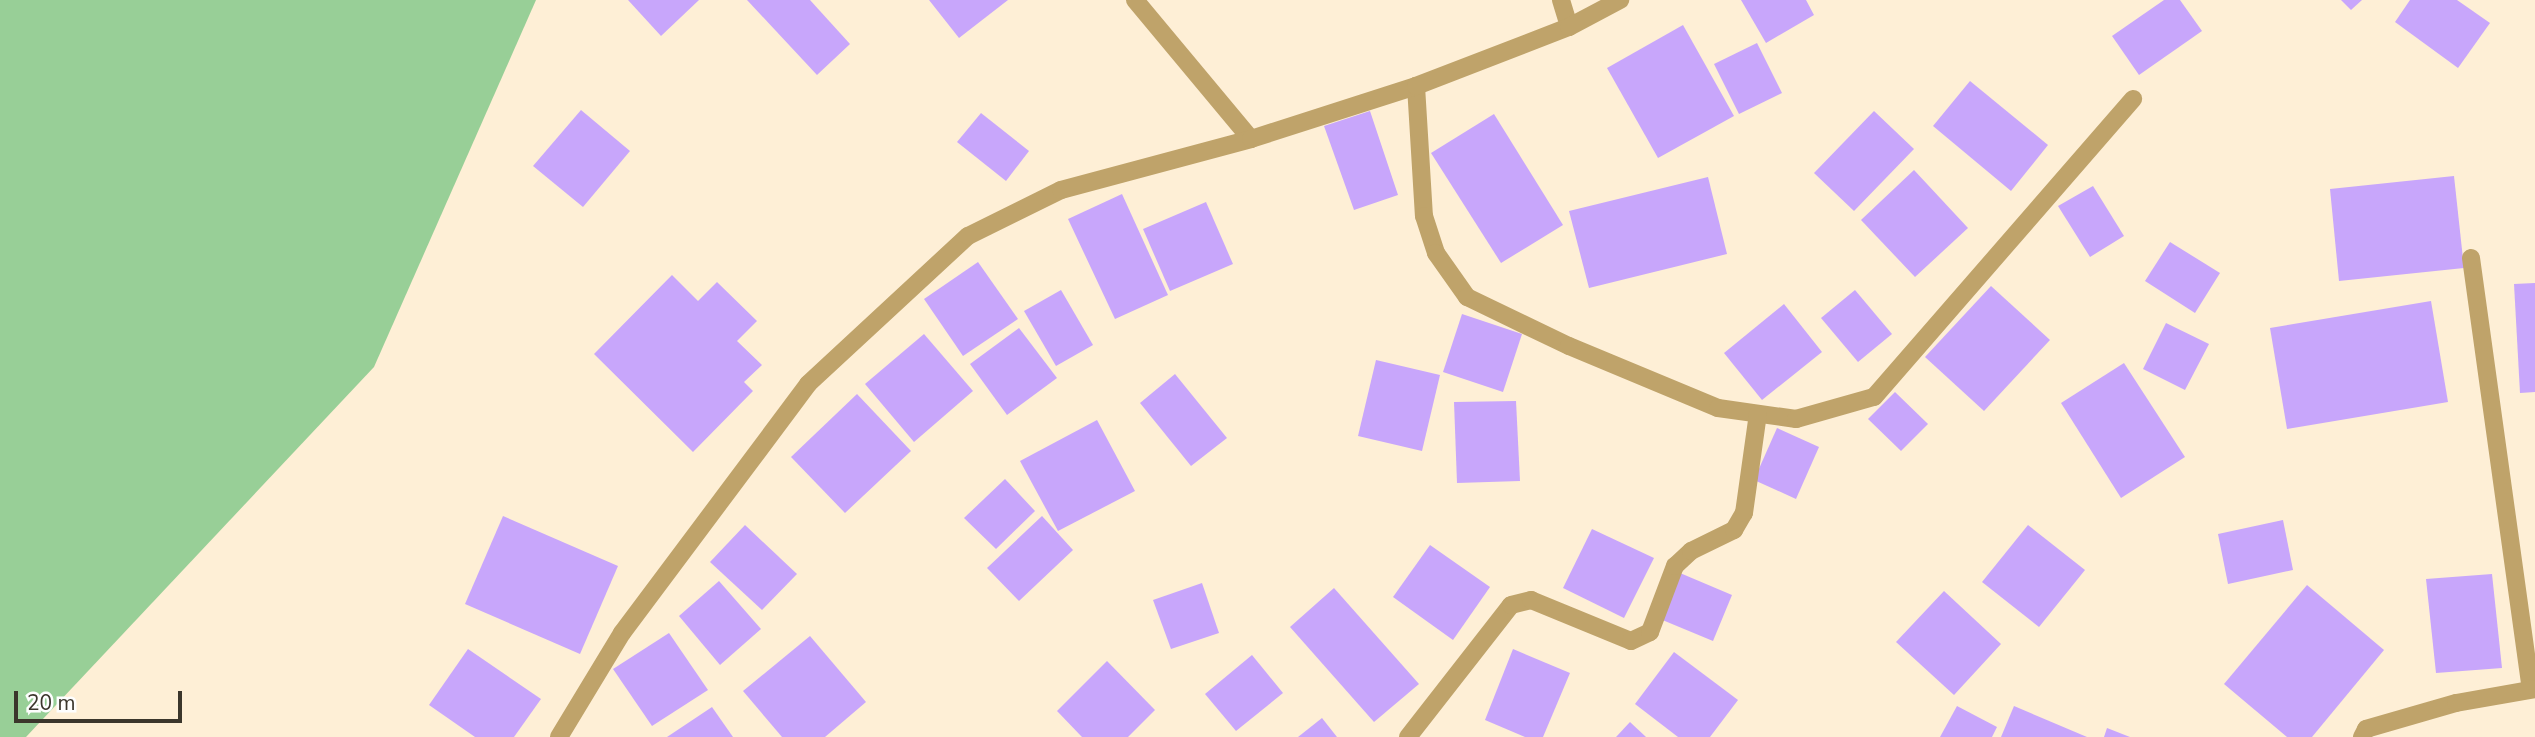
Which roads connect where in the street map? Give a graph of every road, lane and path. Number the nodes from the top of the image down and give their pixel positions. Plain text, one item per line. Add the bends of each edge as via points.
1 (1135, 0) edge
2 (1562, 0) edge
3 (1620, 0) edge
4 (1569, 27) junction
5 (1416, 86) junction
6 (2133, 99) dead end
7 (1251, 139) junction
8 (2471, 258) dead end
9 (1758, 414) junction
10 (2533, 689) edge
11 (559, 737) edge
12 (1408, 737) edge
13 (2362, 737) edge

1 - 7 street
2 - 4 street
3 - 4 street
4 - 5 street
5 - 7 street
5 - 9 street via 1424,216 1436,253 1467,298 1718,408
6 - 9 street via 1874,397 1797,419
7 - 11 street via 1061,190 968,236 808,384 622,633
8 - 10 street
9 - 12 street via 1744,513 1734,530 1691,551 1675,566 1650,632 1631,641 1531,600 1511,605
10 - 13 street via 2456,703 2366,729

